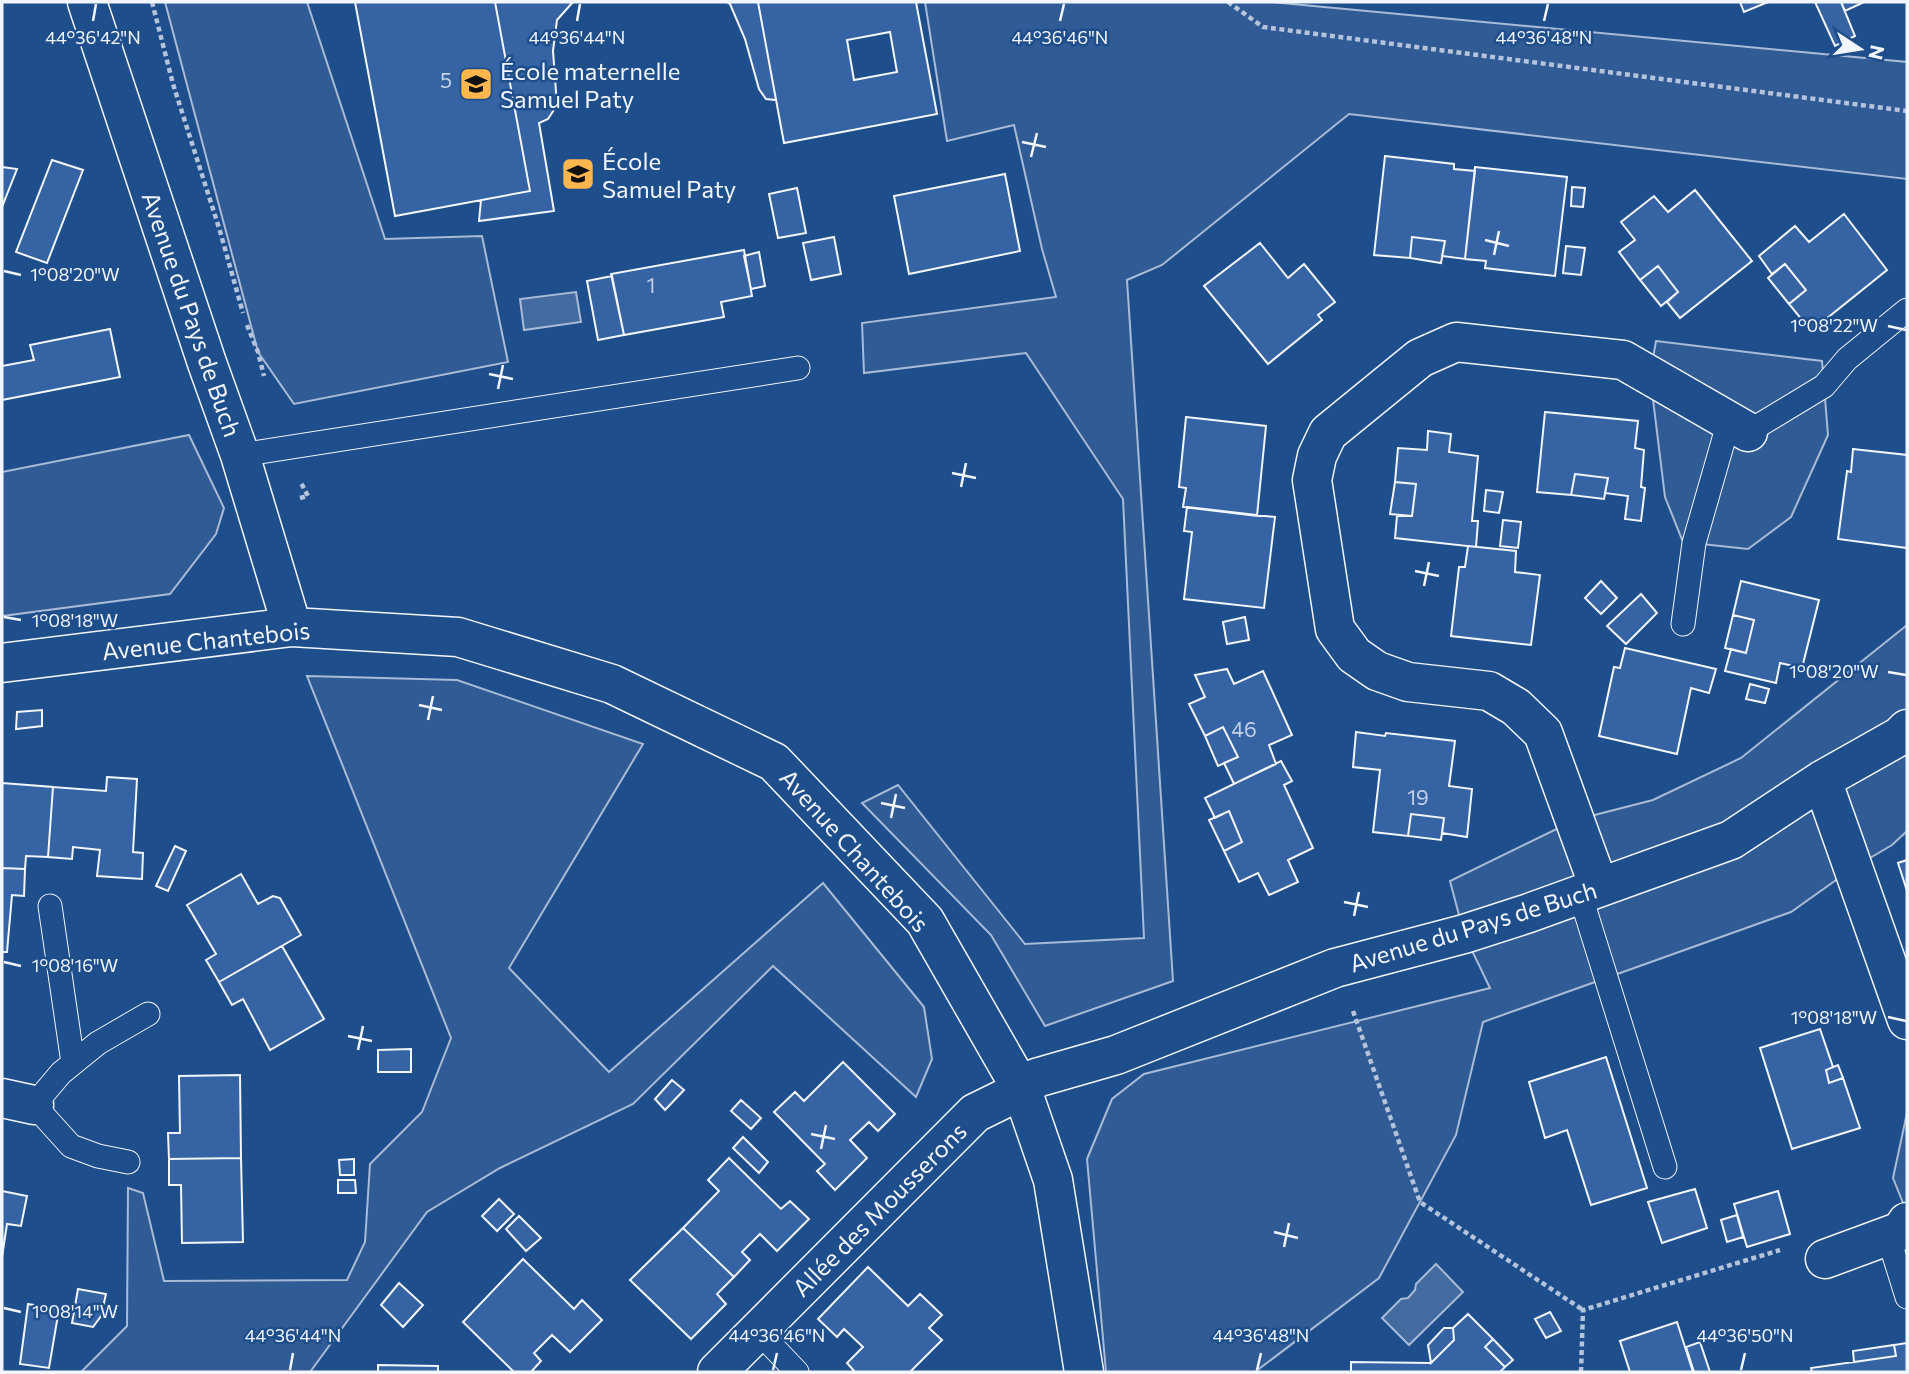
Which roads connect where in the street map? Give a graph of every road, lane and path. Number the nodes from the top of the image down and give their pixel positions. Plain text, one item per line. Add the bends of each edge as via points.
1 (87, 2) edge
2 (152, 2) edge
3 (1228, 2) edge
4 (1907, 111) edge
5 (1907, 310) edge
6 (798, 368) dead end
7 (1738, 427) junction
8 (283, 448) junction
9 (240, 455) junction
10 (256, 507) junction
11 (1683, 624) dead end
12 (292, 627) junction
13 (2, 663) edge
14 (1907, 729) edge
15 (1822, 780) junction
16 (1590, 891) junction
17 (50, 906) dead end
18 (1335, 968) junction
19 (148, 1014) dead end
20 (1907, 1020) edge
21 (74, 1063) junction
22 (1022, 1090) junction
23 (18, 1102) edge
24 (128, 1162) dead end
25 (1665, 1167) dead end
26 (1898, 1229) edge
27 (1825, 1259) joint
28 (1907, 1297) edge
29 (1583, 1310) junction
30 (758, 1331) junction
31 (717, 1372) edge
32 (797, 1372) edge
33 (1084, 1372) edge
34 (1581, 1372) edge

1 - 9 street, Avenue du Pays de Buch
2 - 8 path
3 - 4 path via 1263,27
5 - 7 lane via 1847,359 1824,386
6 - 8 lane
7 - 11 lane via 1694,543
7 - 16 street via 1622,360 1455,342 1420,358 1328,433 1317,456 1312,480 1335,629 1354,655 1377,671 1408,682 1489,691 1516,707 1543,733
8 - 9 lane
8 - 10 path via 308,496
9 - 10 street, Avenue du Pays de Buch
10 - 12 street, Avenue du Pays de Buch
12 - 13 street, Avenue Chantebois
12 - 22 street, Avenue Chantebois via 457,637 612,684 774,761 925,921
14 - 15 street, Avenue du Pays de Buch
15 - 16 street, Avenue du Pays de Buch via 1731,840
15 - 20 street
16 - 18 street, Avenue du Pays de Buch via 1464,934
16 - 25 lane
17 - 21 lane
18 - 22 street, Avenue du Pays de Buch via 1116,1055 1036,1078
18 - 29 path via 1420,1202
19 - 21 lane
21 - 23 lane
22 - 30 street, Allée des Mousserons via 975,1113
22 - 33 street, Avenue Chantebois via 1053,1180
23 - 24 lane via 71,1146
26 - 27 street
26 - 28 lane
27 - 29 path via 1786,1248
29 - 34 path
30 - 31 street, Allée des Mousserons
30 - 32 lane

